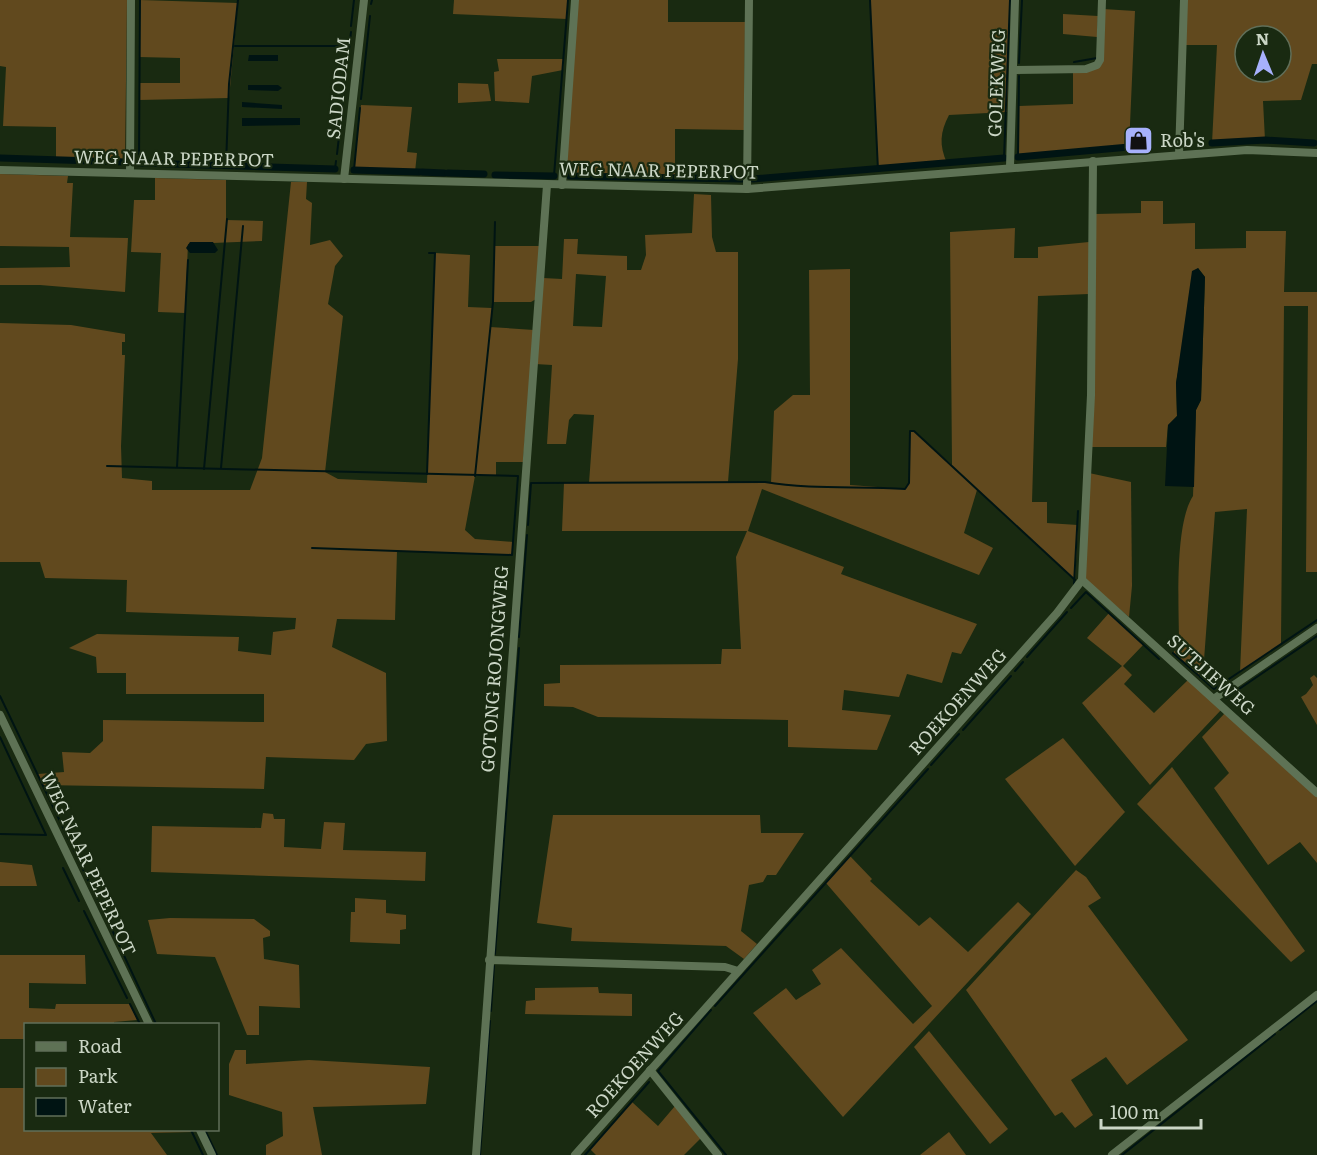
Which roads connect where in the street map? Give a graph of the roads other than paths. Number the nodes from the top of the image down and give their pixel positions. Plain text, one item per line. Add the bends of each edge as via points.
1 (131, 0) edge
2 (364, 0) edge
3 (575, 0) edge
4 (749, 0) edge
5 (1015, 0) edge
6 (1102, 0) edge
7 (1184, 0) edge
8 (1013, 70) junction
9 (1317, 153) edge
10 (1179, 155) junction
11 (1093, 161) junction
12 (1010, 167) junction
13 (0, 170) edge
14 (130, 173) junction
15 (344, 179) junction
16 (547, 185) junction
17 (562, 185) junction
18 (747, 189) junction
19 (1082, 580) junction
20 (1317, 627) edge
21 (1215, 698) junction
22 (0, 715) edge
23 (1317, 793) edge
24 (489, 960) junction
25 (738, 971) junction
26 (1317, 995) edge
27 (149, 1023) edge
28 (650, 1070) junction
29 (200, 1131) edge
30 (212, 1155) edge
31 (476, 1155) edge
32 (574, 1155) edge
33 (718, 1155) edge
34 (1112, 1155) edge

1 - 14 street
2 - 15 street, SADIODAM
3 - 17 street
4 - 18 street
5 - 8 street, GOLEKWEG
6 - 8 street via 1097,64 1086,69
7 - 10 street
8 - 12 street, GOLEKWEG
9 - 10 street, WEG NAAR PEPERPOT via 1247,150
10 - 11 street, WEG NAAR PEPERPOT
11 - 12 street, WEG NAAR PEPERPOT
11 - 19 street via 1091,395
12 - 18 street, WEG NAAR PEPERPOT
13 - 14 street, WEG NAAR PEPERPOT
14 - 15 street, WEG NAAR PEPERPOT
15 - 16 street, WEG NAAR PEPERPOT
16 - 17 street, WEG NAAR PEPERPOT
16 - 24 street, GOTONG ROJONGWEG
17 - 18 street, WEG NAAR PEPERPOT
19 - 21 street, SUTJIEWEG
19 - 25 street, ROEKOENWEG via 1057,613
20 - 21 street
21 - 23 street, SUTJIEWEG
22 - 27 street, WEG NAAR PEPERPOT
24 - 25 street via 725,967
24 - 31 street, GOTONG ROJONGWEG
25 - 28 street, ROEKOENWEG
26 - 34 street
28 - 32 street, ROEKOENWEG
28 - 33 street
29 - 30 street

